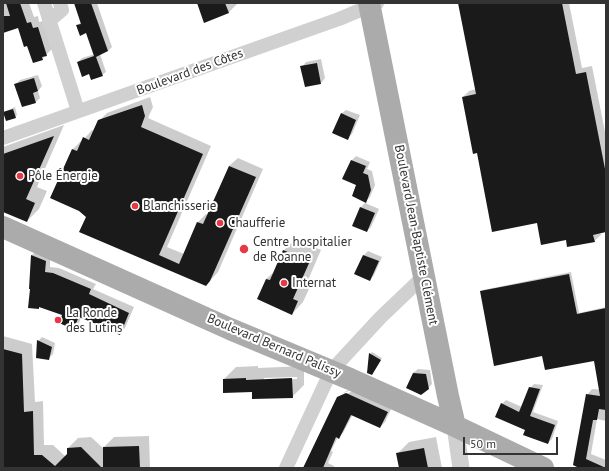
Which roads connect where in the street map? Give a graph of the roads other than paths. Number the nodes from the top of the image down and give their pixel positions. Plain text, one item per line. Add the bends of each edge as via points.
1 (44, 3) edge
2 (60, 3) edge
3 (372, 4) edge
4 (50, 21) junction
5 (78, 111) junction
6 (3, 138) edge
7 (3, 228) edge
8 (425, 275) junction
9 (331, 371) junction
10 (455, 426) junction
11 (286, 468) edge
12 (461, 468) edge
13 (543, 468) edge

1 - 4 street
2 - 4 street via 62,10
3 - 5 street, Boulevard des Côtes via 339,19
3 - 8 main road, Boulevard Jean-Baptiste Clément
4 - 5 street
5 - 6 street, Boulevard des Côtes
7 - 9 main road, Boulevard Bernard Palissy
8 - 9 street via 380,318
8 - 10 main road, Boulevard Jean-Baptiste Clément
9 - 10 main road, Boulevard Bernard Palissy
9 - 11 street
10 - 12 street, Boulevard Jean-Baptiste Clément
10 - 13 main road, Boulevard Bernard Palissy

